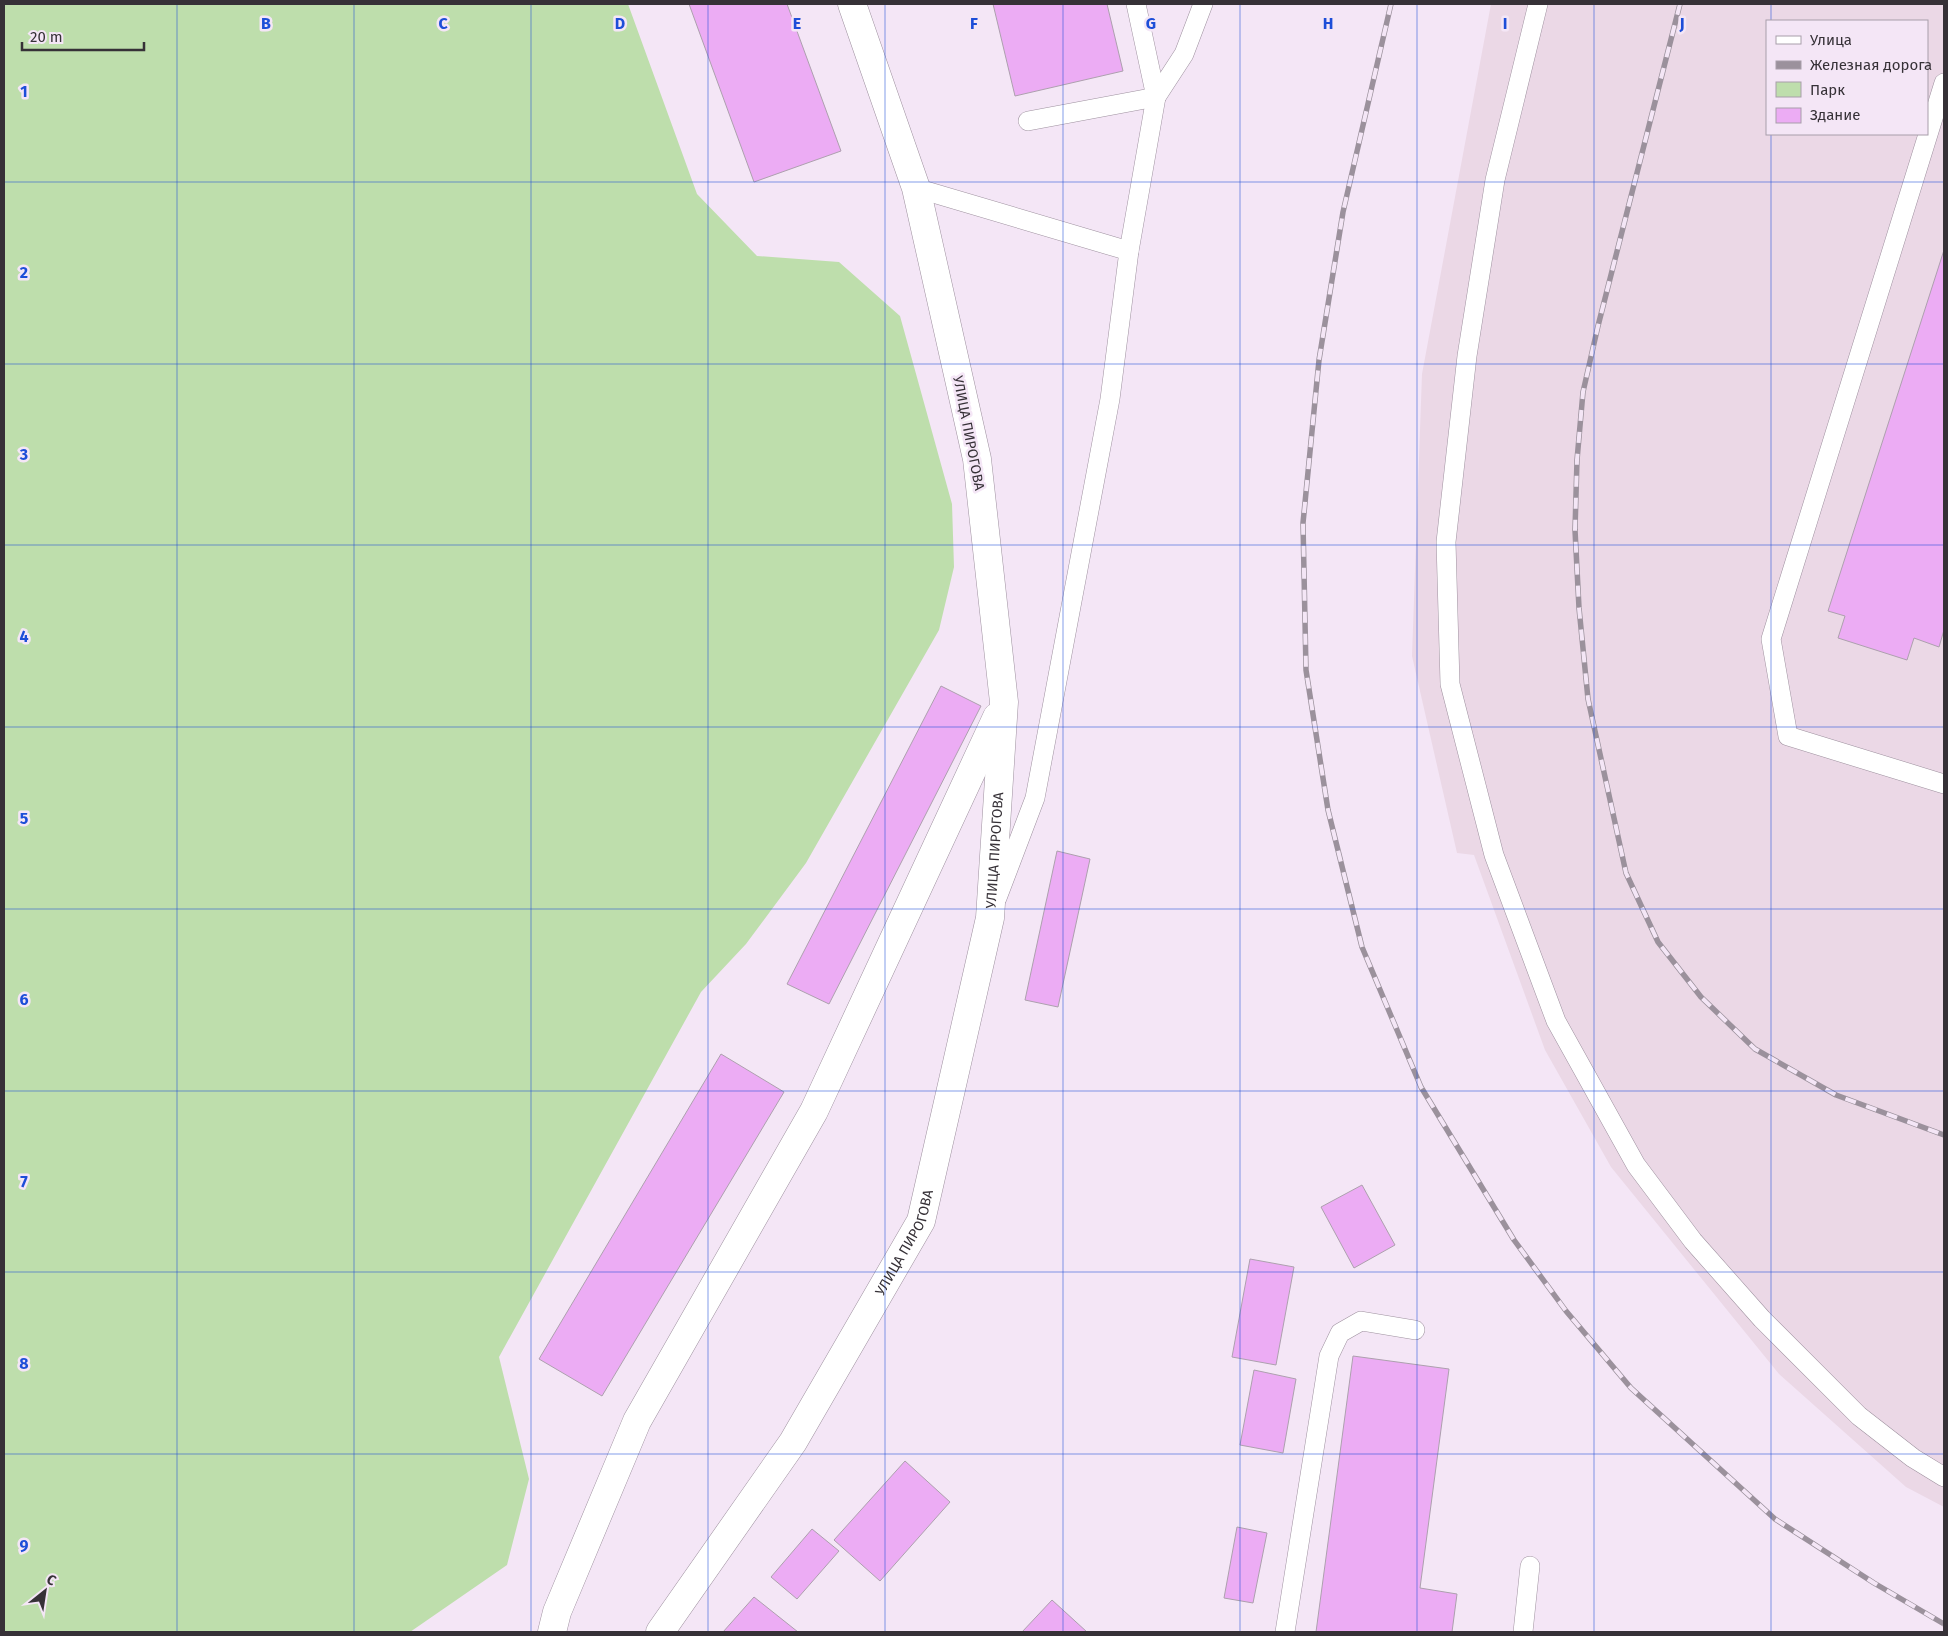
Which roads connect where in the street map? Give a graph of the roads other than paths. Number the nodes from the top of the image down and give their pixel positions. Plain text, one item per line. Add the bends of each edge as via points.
1 (852, 4) edge
2 (1136, 4) edge
3 (1203, 4) edge
4 (1538, 4) edge
5 (1944, 83) edge
6 (1156, 97) junction
7 (1028, 121) dead end
8 (1928, 134) edge
9 (1928, 135) edge
10 (916, 188) junction
11 (1129, 251) junction
12 (1004, 702) junction
13 (1944, 784) edge
14 (990, 918) junction
15 (1415, 1330) dead end
16 (1944, 1477) edge
17 (1530, 1566) dead end
18 (552, 1632) edge
19 (660, 1632) edge
20 (1285, 1632) edge
21 (1523, 1632) edge

1 - 10 street, УЛИЦА ПИРОГОВА
2 - 6 lane
3 - 6 lane via 1184,54
4 - 16 lane via 1495,180 1467,356 1446,542 1450,684 1494,855 1556,1021 1636,1165 1693,1240 1762,1319 1859,1416 1913,1458
5 - 8 lane
6 - 7 lane
6 - 11 lane
9 - 13 lane via 1770,639 1788,736
10 - 11 lane
10 - 12 street, УЛИЦА ПИРОГОВА via 977,459
11 - 14 lane via 1110,399 1036,798
12 - 14 street, УЛИЦА ПИРОГОВА
12 - 18 street via 814,1111 637,1422 556,1612
14 - 19 street, УЛИЦА ПИРОГОВА via 921,1220 793,1442
15 - 20 lane via 1360,1321 1340,1333 1329,1356
17 - 21 lane

